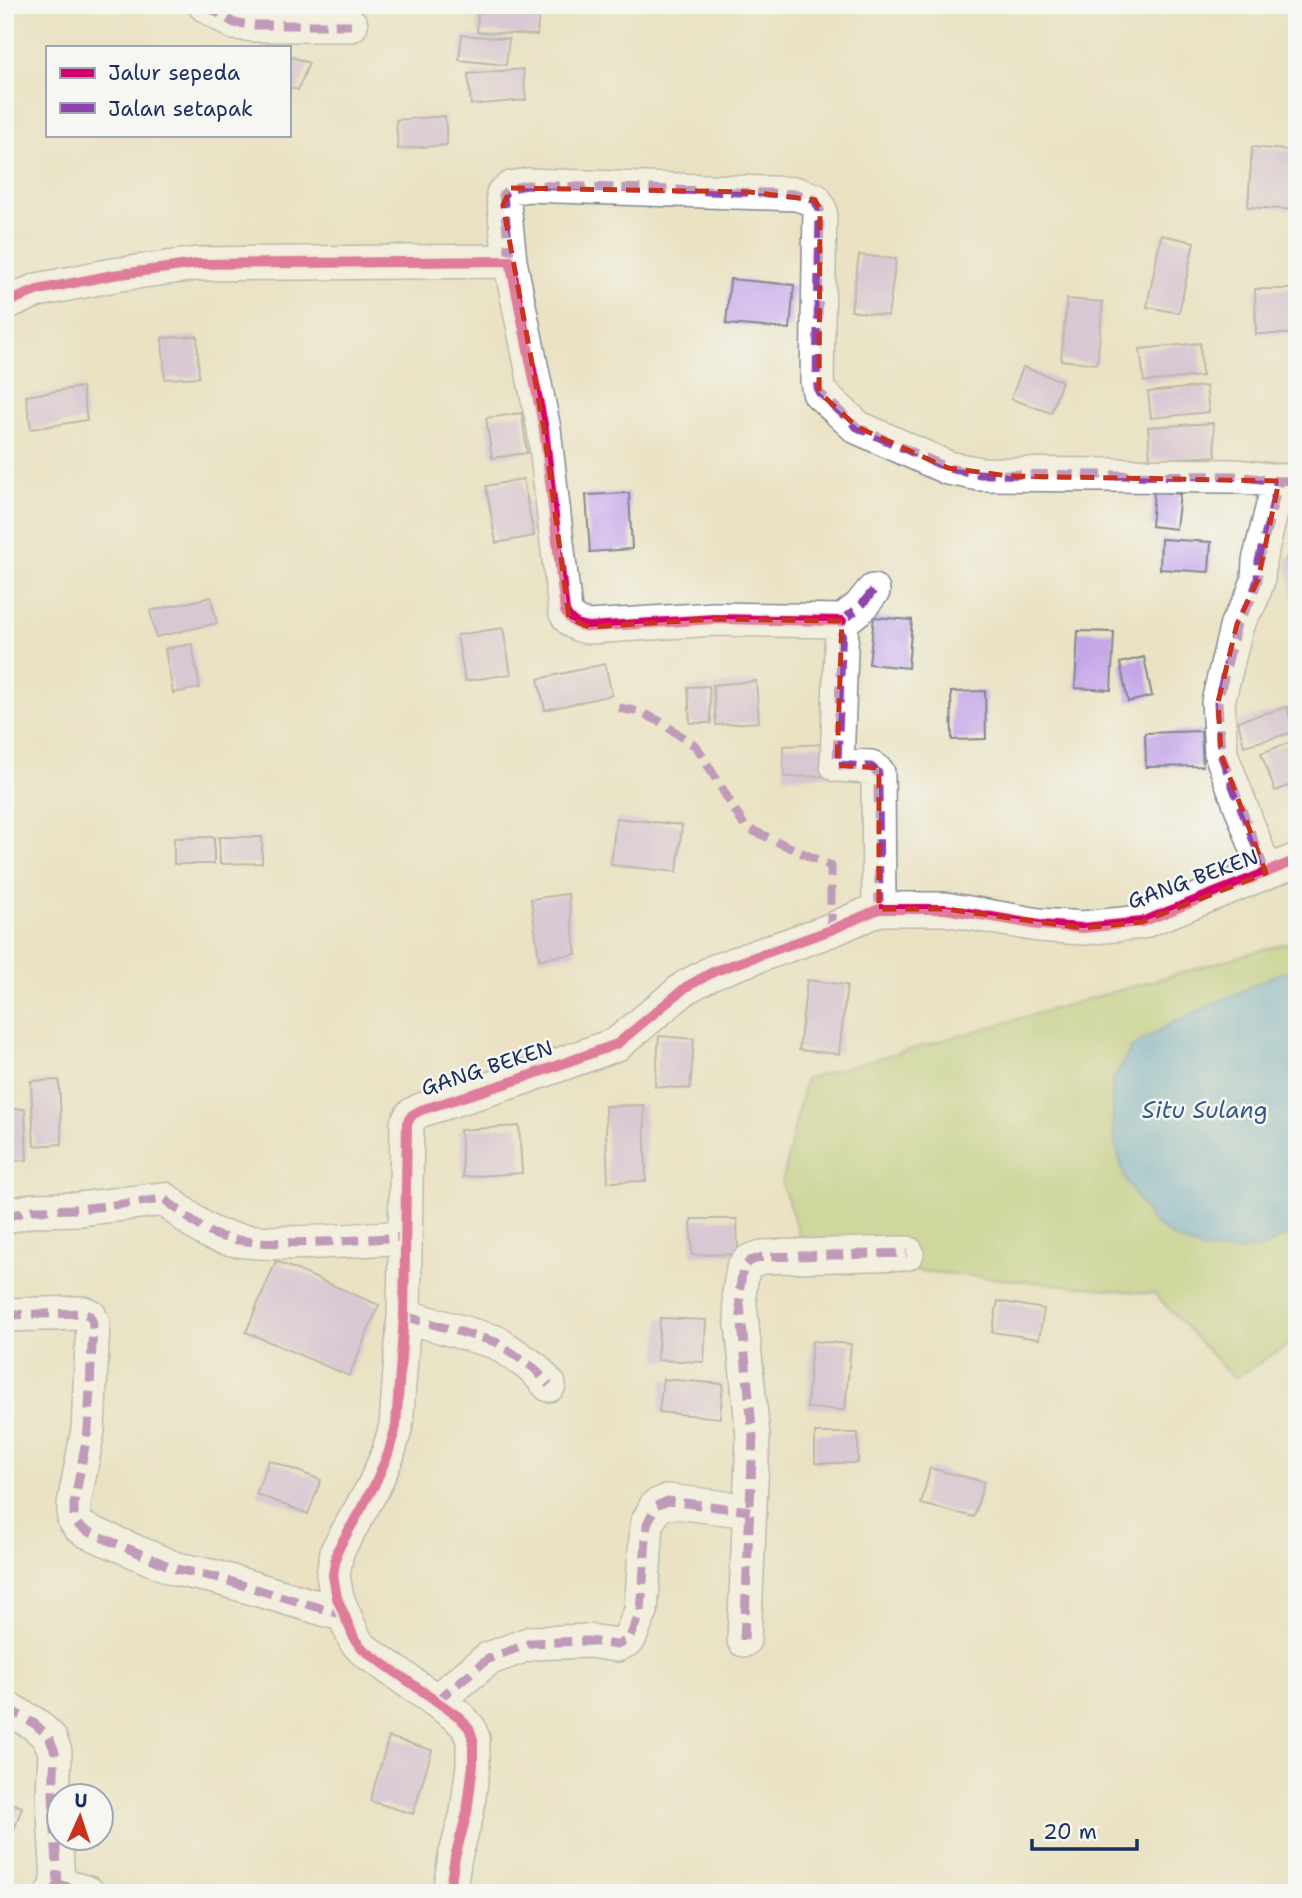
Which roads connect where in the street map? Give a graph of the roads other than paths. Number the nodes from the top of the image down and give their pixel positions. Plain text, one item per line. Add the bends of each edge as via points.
1 (205, 5) edge
2 (351, 25) dead end
3 (510, 261) junction
4 (5, 303) edge
5 (1288, 480) edge
6 (873, 591) dead end
7 (842, 621) junction
8 (1297, 860) edge
9 (1266, 873) junction
10 (879, 909) junction
11 (5, 1217) edge
12 (405, 1237) junction
13 (907, 1253) dead end
14 (5, 1315) edge
15 (404, 1316) junction
16 (549, 1385) dead end
17 (750, 1511) junction
18 (344, 1615) junction
19 (744, 1640) dead end
20 (436, 1701) junction
21 (5, 1707) edge
22 (66, 1890) edge
23 (449, 1893) edge

1 - 2 street via 233,23
3 - 4 street via 197,264 38,290
3 - 5 street via 503,194 511,188 797,194 815,200 820,210 819,392 857,427 948,468 980,474
3 - 7 street via 544,429 569,618 589,626 714,619
5 - 9 street via 1259,561 1251,600 1237,624 1218,702 1221,754
6 - 7 street
7 - 10 street via 837,765 878,772
8 - 9 street, GANG BEKEN
9 - 10 street, GANG BEKEN via 1142,922 1083,928 945,909
10 - 12 street, GANG BEKEN via 715,971 686,987 617,1044 417,1112 407,1123
11 - 12 street via 33,1210 164,1199 209,1232 242,1241
12 - 15 street, GANG BEKEN
13 - 17 street via 762,1257 743,1268 739,1294 753,1437
14 - 18 street via 83,1313 93,1323 88,1430 74,1504 79,1526 176,1569
15 - 16 street via 496,1342 534,1368
15 - 18 street, GANG BEKEN via 396,1426 374,1486 334,1562 334,1586
17 - 19 street
17 - 20 street via 668,1501 656,1506 644,1536 641,1611 629,1639 617,1646 589,1640 531,1643 488,1659
18 - 20 street, GANG BEKEN via 364,1650
20 - 23 street, GANG BEKEN via 464,1722 474,1745 467,1813
21 - 22 street via 35,1724 49,1737 55,1752 53,1795

